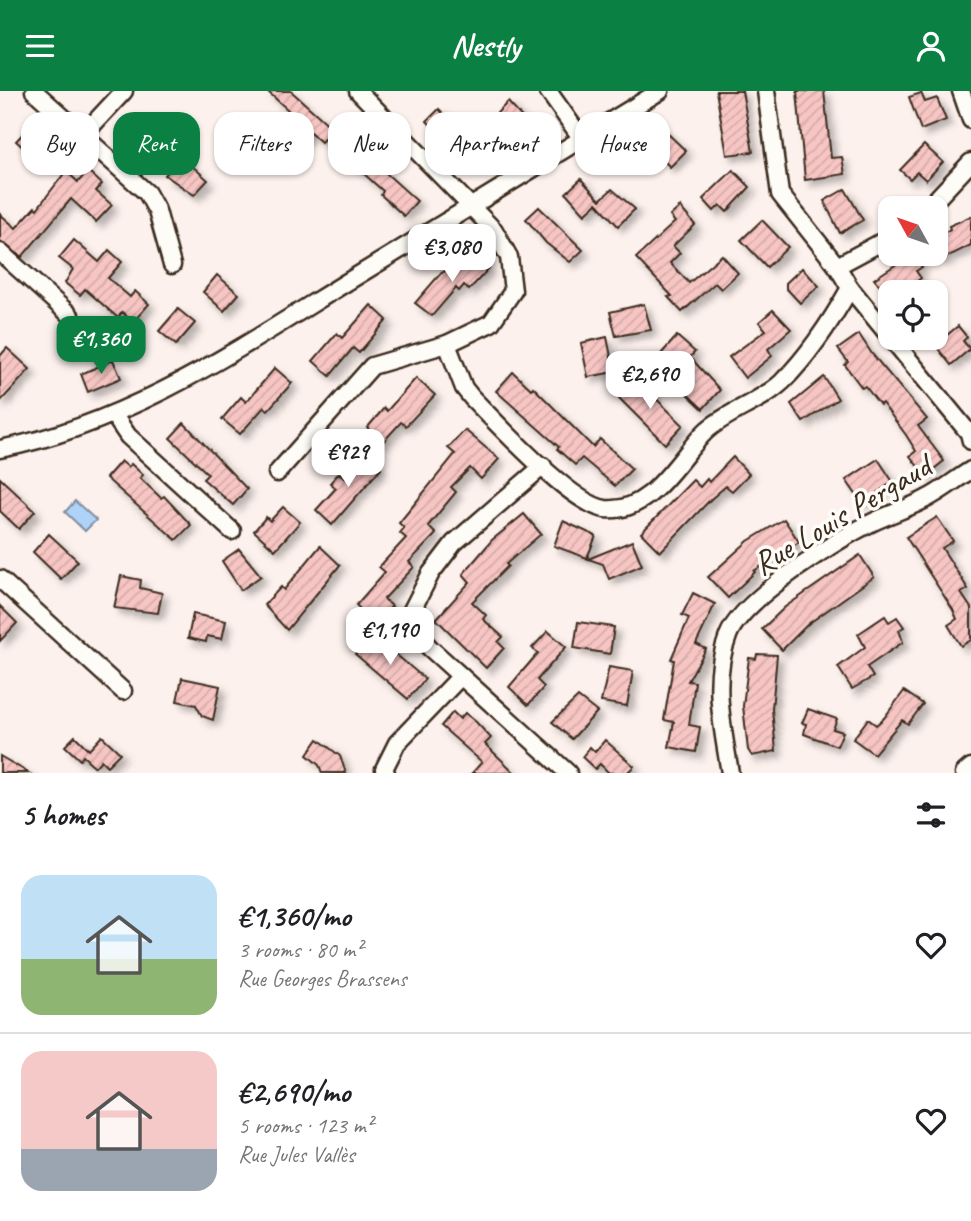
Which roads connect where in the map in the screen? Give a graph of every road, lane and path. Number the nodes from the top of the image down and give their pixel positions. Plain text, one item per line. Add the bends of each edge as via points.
1 (34, 91) edge
2 (124, 91) edge
3 (358, 91) edge
4 (548, 91) edge
5 (660, 91) edge
6 (766, 91) edge
7 (961, 91) edge
8 (57, 112) edge
9 (626, 112) edge
10 (99, 118) edge
11 (971, 120) edge
12 (575, 129) edge
13 (575, 143) edge
14 (99, 150) edge
15 (971, 162) edge
16 (939, 196) edge
17 (471, 207) junction
18 (878, 244) edge
19 (0, 252) edge
20 (172, 265) dead end
21 (837, 266) junction
22 (850, 288) junction
23 (70, 315) dead end
24 (447, 344) junction
25 (113, 414) junction
26 (971, 441) edge
27 (0, 449) edge
28 (543, 466) junction
29 (971, 470) edge
30 (277, 473) dead end
31 (232, 531) dead end
32 (0, 579) edge
33 (461, 676) junction
34 (123, 691) dead end
35 (971, 767) edge
36 (386, 773) edge
37 (568, 773) edge
38 (730, 773) edge
39 (964, 773) edge

1 - 8 street
2 - 10 street
3 - 17 street
4 - 12 street
5 - 9 street
6 - 21 street, Rue Louis Pergaud via 780,194
7 - 11 street
13 - 17 street
14 - 20 street via 147,193 157,211
15 - 16 street
17 - 24 street via 494,230 509,257 513,291 491,323
17 - 25 street via 229,355
18 - 21 street
19 - 23 street
21 - 22 street, Rue Louis Pergaud
22 - 26 street, Rue Louis Pergaud
22 - 28 street via 781,383 708,430 660,486 634,503 606,509 581,500
24 - 28 street via 464,388
24 - 30 street via 372,366
25 - 27 street via 50,439
25 - 31 street via 128,436
28 - 33 street via 454,543 430,573 410,616 414,631
29 - 38 street, Rue Louis Pergaud via 928,498 870,524 744,610 728,636 720,681 720,721
32 - 34 street
33 - 36 street via 397,743
33 - 37 street
35 - 39 street

